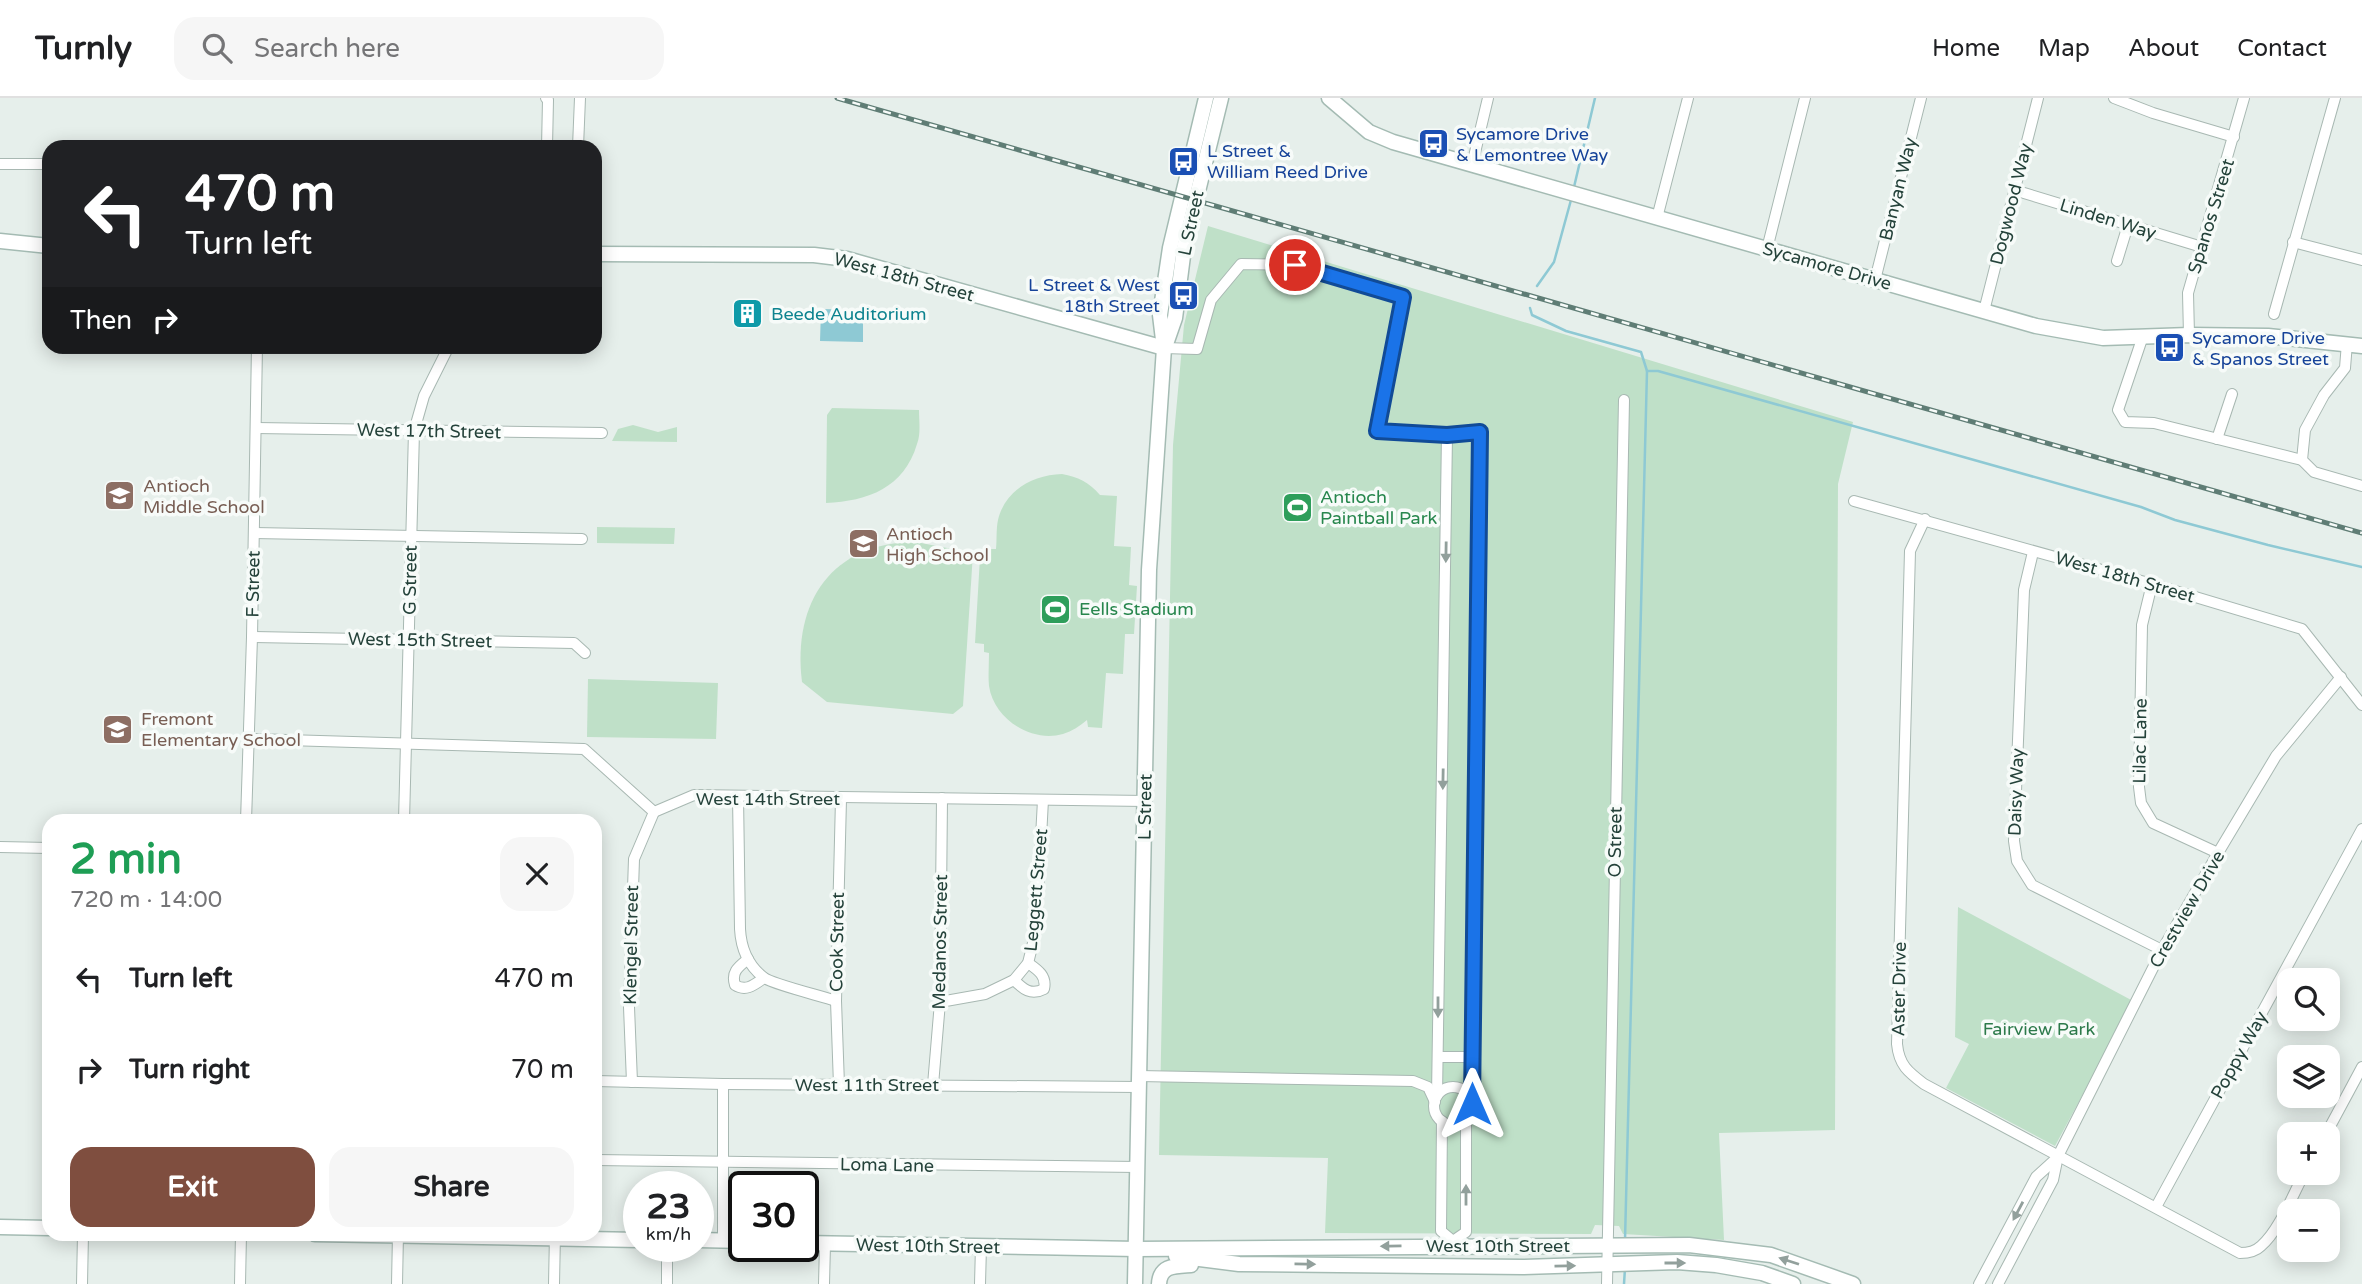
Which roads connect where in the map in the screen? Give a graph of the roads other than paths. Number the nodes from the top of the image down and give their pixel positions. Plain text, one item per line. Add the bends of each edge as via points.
1 (545, 98) edge
2 (580, 98) edge
3 (1206, 98) edge
4 (1220, 98) edge
5 (1329, 98) edge
6 (1488, 98) edge
7 (1688, 98) edge
8 (1805, 98) edge
9 (1921, 98) edge
10 (2038, 98) edge
11 (2115, 98) edge
12 (2244, 98) edge
13 (2336, 98) edge
14 (2234, 137) junction
15 (547, 140) edge
16 (578, 140) edge
17 (0, 164) edge
18 (42, 164) edge
19 (1472, 165) junction
20 (2014, 190) junction
21 (1657, 218) junction
22 (2128, 225) junction
23 (0, 241) edge
24 (2293, 242) junction
25 (42, 245) edge
26 (2202, 247) junction
27 (1767, 248) junction
28 (602, 254) edge
29 (2362, 260) edge
30 (2117, 261) dead end
31 (1875, 279) junction
32 (1984, 311) junction
33 (2274, 314) dead end
34 (2189, 335) junction
35 (2141, 339) junction
36 (2355, 344) edge
37 (1164, 348) junction
38 (257, 354) edge
39 (445, 354) edge
40 (2232, 394) dead end
41 (1624, 400) dead end
42 (256, 428) junction
43 (414, 430) junction
44 (602, 433) dead end
45 (1447, 435) junction
46 (2217, 439) junction
47 (2302, 460) junction
48 (2362, 486) edge
49 (1854, 501) dead end
50 (1925, 519) junction
51 (254, 533) junction
52 (411, 536) junction
53 (582, 539) dead end
54 (2033, 552) junction
55 (2152, 584) junction
56 (252, 637) junction
57 (409, 640) junction
58 (584, 653) dead end
59 (2341, 677) junction
60 (2362, 705) edge
61 (250, 739) junction
62 (407, 744) junction
63 (738, 796) junction
64 (841, 799) junction
65 (942, 799) junction
66 (1043, 800) junction
67 (1146, 801) junction
68 (654, 812) junction
69 (246, 814) edge
70 (404, 814) edge
71 (2362, 829) edge
72 (0, 848) edge
73 (42, 848) edge
74 (2218, 853) junction
75 (2162, 950) junction
76 (748, 959) junction
77 (1028, 963) junction
78 (764, 978) junction
79 (1014, 980) junction
80 (836, 1001) junction
81 (940, 1002) junction
82 (1437, 1057) junction
83 (1472, 1057) junction
84 (2362, 1067) edge
85 (602, 1081) edge
86 (632, 1082) junction
87 (1139, 1082) junction
88 (723, 1084) junction
89 (839, 1085) junction
90 (933, 1085) junction
91 (1436, 1099) junction
92 (1472, 1104) junction
93 (1466, 1120) junction
94 (1442, 1121) junction
95 (2332, 1122) edge
96 (2058, 1156) junction
97 (602, 1160) edge
98 (723, 1163) junction
99 (1138, 1167) junction
100 (2298, 1185) edge
101 (2156, 1207) junction
102 (0, 1227) edge
103 (42, 1228) edge
104 (602, 1238) edge
105 (623, 1239) edge
106 (714, 1240) edge
107 (723, 1240) junction
108 (728, 1240) edge
109 (83, 1241) edge
110 (241, 1241) edge
111 (398, 1241) edge
112 (555, 1241) edge
113 (1452, 1243) junction
114 (819, 1244) edge
115 (825, 1244) junction
116 (981, 1246) junction
117 (1607, 1247) junction
118 (1137, 1249) junction
119 (667, 1262) edge
120 (1239, 1264) junction
121 (1607, 1265) junction
122 (1137, 1266) junction
123 (1453, 1266) junction
124 (82, 1284) edge
125 (240, 1284) edge
126 (397, 1284) edge
127 (554, 1284) edge
128 (667, 1284) edge
129 (824, 1284) edge
130 (980, 1284) edge
131 (1135, 1284) edge
132 (1142, 1284) edge
133 (1159, 1284) edge
134 (1607, 1284) edge
135 (1793, 1284) edge
136 (1853, 1284) edge
137 (1979, 1284) edge
138 (1998, 1284) edge

1 - 15 street
2 - 16 street
3 - 37 main road, L Street via 1170,248 1160,316
4 - 37 main road, L Street via 1184,248 1175,318
5 - 19 main road, Sycamore Drive via 1380,138
6 - 19 street
7 - 21 street
8 - 27 street
9 - 31 street, Banyan Way
10 - 20 street, Dogwood Way
11 - 14 street
12 - 14 street, Spanos Street
13 - 24 street
14 - 26 street, Spanos Street
17 - 18 street
19 - 21 main road, Sycamore Drive
20 - 22 street, Linden Way
20 - 32 street, Dogwood Way
21 - 27 main road, Sycamore Drive
22 - 26 street, Linden Way
22 - 30 street
23 - 25 main road
24 - 29 street
24 - 33 street
26 - 34 street, Spanos Street via 2188,293
27 - 31 main road, Sycamore Drive
28 - 37 main road, West 18th Street via 847,259
31 - 32 main road, Sycamore Drive
32 - 35 main road, Sycamore Drive via 2051,329
34 - 35 main road, Sycamore Drive
34 - 36 main road, Sycamore Drive
35 - 46 street via 2118,410 2125,422 2154,423
36 - 47 street, Sycamore Drive via 2305,430
37 - 45 street via 1197,349 1211,300 1241,264 1295,265 1403,297 1377,431
37 - 67 main road, L Street via 1149,570
38 - 42 street, F Street
39 - 43 street, G Street via 424,396
40 - 46 street
41 - 117 street, O Street
42 - 43 street, West 17th Street
42 - 51 street, F Street
43 - 44 street, West 17th Street
43 - 52 street, G Street
45 -> 82 street
45 - 83 street via 1480,432
46 - 47 street
47 - 48 street via 2314,472
49 - 50 street, West 18th Street
50 - 54 street, West 18th Street
50 - 96 street, Aster Drive via 1910,551 1898,1058 1905,1070 1924,1084
51 - 52 street
51 - 56 street, F Street
52 - 53 street
52 - 57 street, G Street
54 - 55 street, West 18th Street
54 - 75 street, Daisy Way via 2024,590 2014,841 2017,861 2032,885
55 - 59 street, West 18th Street via 2302,629
55 - 74 street, Lilac Lane via 2141,625 2141,803 2153,823
56 - 57 street, West 15th Street
56 - 61 street, F Street
57 - 58 street, West 15th Street via 574,643
57 - 62 street, G Street
59 - 60 street, West 18th Street
59 - 74 street, Crestview Drive via 2276,756
61 - 62 street
61 - 69 street, F Street
62 - 68 street via 584,749
62 - 70 street, G Street
63 - 64 street, West 14th Street
63 - 68 street, West 14th Street via 694,795
63 - 76 street via 740,937
64 - 65 street, West 14th Street
64 - 80 street, Cook Street
65 - 66 street, West 14th Street
65 - 81 street, Medanos Street
66 - 67 street, West 14th Street
66 - 77 street, Leggett Street via 1035,931
67 - 87 main road, L Street
68 - 86 street, Klengel Street via 634,859 629,1007
71 - 101 street, Poppy Way
72 - 73 street
74 - 75 street, Crestview Drive
75 - 96 street, Crestview Drive
76 - 78 street
76 - 78 street via 736,968 735,985 750,988
77 - 79 street, Leggett Street
77 - 79 street via 1041,972 1044,989 1029,992
78 - 80 street
79 - 81 street, Leggett Street via 985,994
80 - 89 street, Cook Street
81 - 90 street, Medanos Street
82 - 83 street
82 - 91 street
83 - 92 street
84 - 95 street
85 - 86 street, West 11th Street
86 - 88 street, West 11th Street
87 - 90 street, West 11th Street
87 - 91 street, West 11th Street via 1413,1081 1428,1087
87 - 99 main road, L Street
88 - 89 street, West 11th Street
88 - 98 street
89 - 90 street, West 11th Street
91 - 92 street via 1454,1087 1466,1092
91 - 94 street via 1436,1115
92 - 93 street
93 - 94 street via 1455,1125
113 -> 93 street via 1466,1232
94 - 113 street via 1441,1231
96 - 101 street, Aster Drive
96 -> 137 street, Crestview Drive via 2036,1177
96 - 138 street, Crestview Drive via 2053,1180
97 - 98 street, Loma Lane
98 - 99 street, Loma Lane
98 - 107 street
99 - 118 main road, L Street
100 - 101 street, Aster Drive via 2271,1234 2249,1253 2231,1250
102 - 103 main road
104 - 105 main road
106 - 107 main road
107 - 108 main road
109 - 124 street
110 - 125 street
111 - 126 street
112 - 127 street
113 - 117 main road, West 10th Street
113 -> 118 main road, West 10th Street
113 - 123 street
114 - 115 main road, West 10th Street
115 - 116 main road, West 10th Street
115 - 129 street
116 - 118 main road, West 10th Street
116 - 130 street
117 - 121 street, O Street
136 -> 117 main road, West 10th Street via 1748,1251 1689,1245
118 - 120 main road, West 10th Street
118 - 122 main road, L Street
119 - 128 street
120 -> 123 main road, West 10th Street
120 - 133 main road via 1174,1266 1164,1269
123 -> 121 main road, West 10th Street
121 - 134 street, O Street
121 -> 135 main road, West 10th Street via 1716,1265
122 - 131 main road, L Street
122 - 132 main road, L Street

